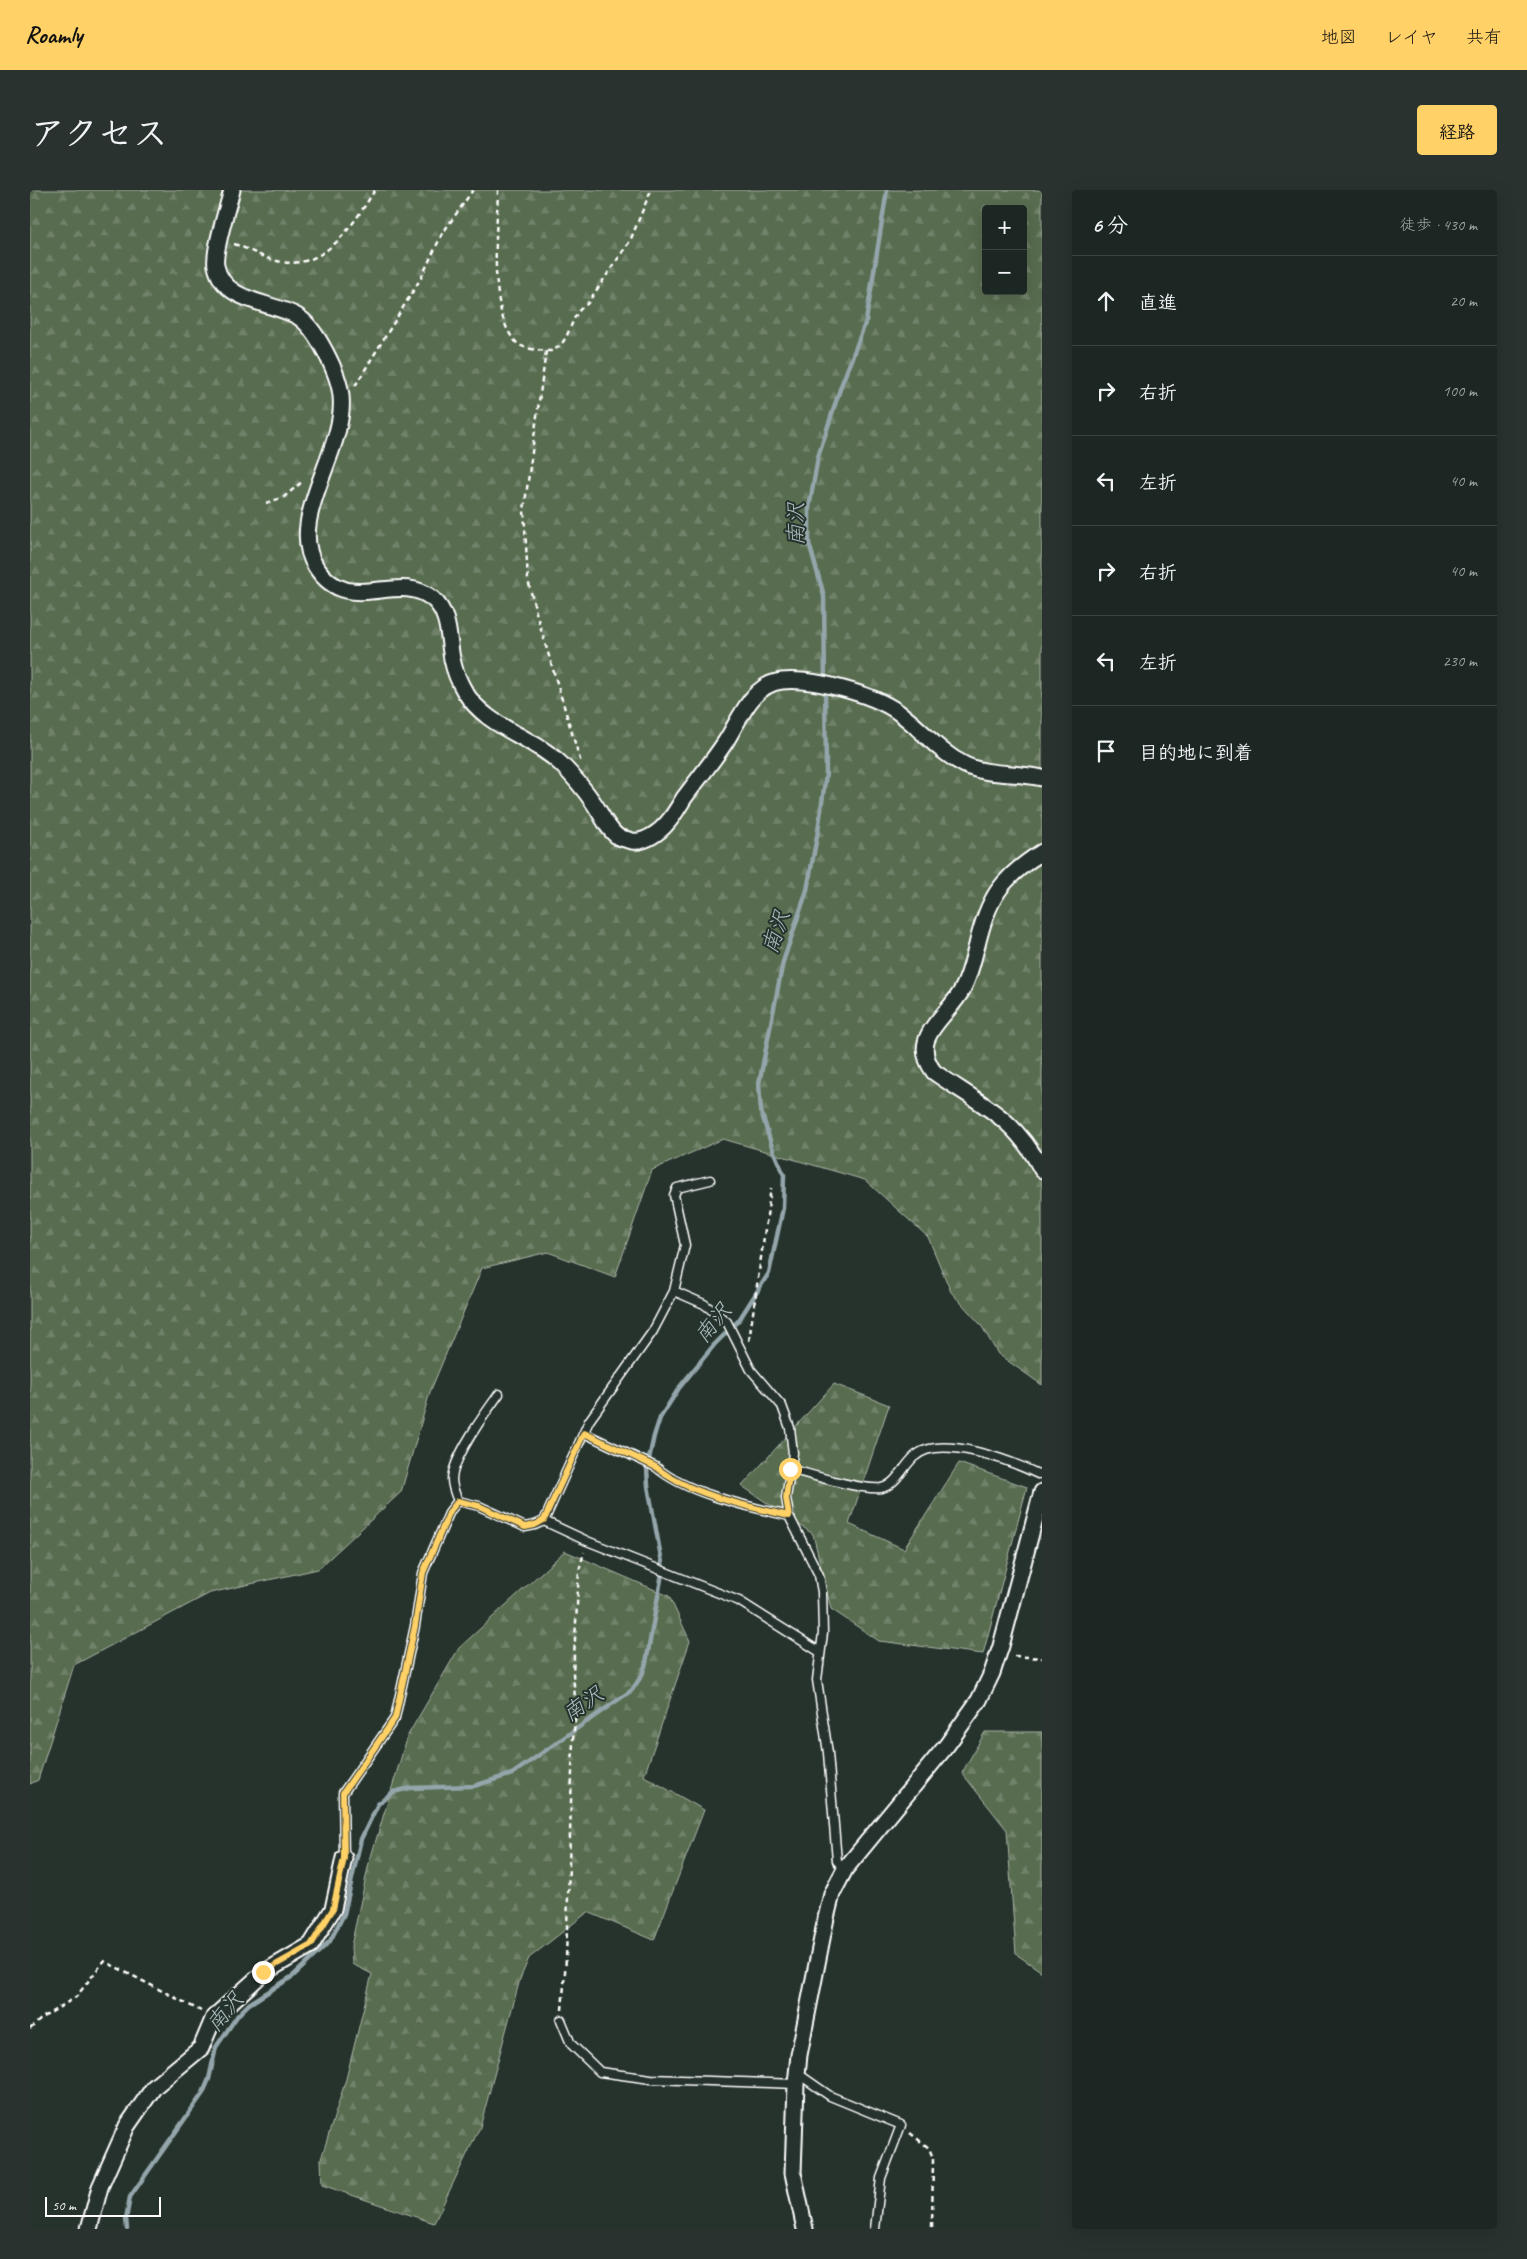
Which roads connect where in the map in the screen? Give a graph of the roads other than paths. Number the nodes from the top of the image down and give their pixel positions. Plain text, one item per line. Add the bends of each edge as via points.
1 (232, 190) edge
2 (1042, 778) edge
3 (1042, 852) edge
4 (1042, 1170) edge
5 (710, 1180) dead end
6 (674, 1291) junction
7 (499, 1394) dead end
8 (584, 1433) junction
9 (790, 1469) junction
10 (1042, 1473) edge
11 (1042, 1492) edge
12 (458, 1501) junction
13 (789, 1516) junction
14 (544, 1520) junction
15 (820, 1652) junction
16 (344, 1858) joint
17 (845, 1869) junction
18 (561, 2020) road end
19 (797, 2079) junction
20 (89, 2229) edge
21 (805, 2229) edge
22 (874, 2229) edge

1 - 2 street via 216,256 216,268 223,282 241,296 298,316 308,325 324,352 341,395 340,418 307,528 307,544 318,570 340,588 353,592 410,588 434,600 448,626 452,661 465,692 496,723 559,762 592,800 617,836 641,841 667,823 728,738 739,716 754,697 776,682 812,683 866,697 897,711 930,742 967,766
3 - 4 street via 1007,878 994,894 986,910 963,990 925,1040 928,1065 934,1072 990,1108 1016,1130
5 - 6 lane via 677,1188 674,1195 685,1245
6 - 8 lane via 653,1331 589,1421
6 - 9 lane via 704,1304 727,1322 752,1370 782,1406 794,1444
7 - 12 lane via 479,1422 455,1467 452,1478
8 - 13 lane via 656,1467 679,1483
8 - 14 lane
9 - 10 lane via 880,1488 889,1485 915,1456 924,1450 938,1448 985,1454
9 - 13 lane via 786,1498
11 - 17 street via 992,1673 979,1700 947,1745
12 - 14 lane via 479,1506 525,1527
12 - 16 lane via 450,1511 423,1573 395,1718 343,1793
13 - 15 lane via 819,1575 822,1592
14 - 15 lane via 587,1541 739,1601
15 - 17 lane via 817,1680 828,1753 837,1861
16 - 20 street via 333,1909 311,1945 263,1972 214,2017 200,2048 154,2087 126,2126 100,2187
17 - 19 street via 832,1894 826,1918
18 - 19 lane via 572,2044 600,2072 651,2079
19 - 21 street via 793,2173
19 - 22 lane via 900,2125 881,2178

